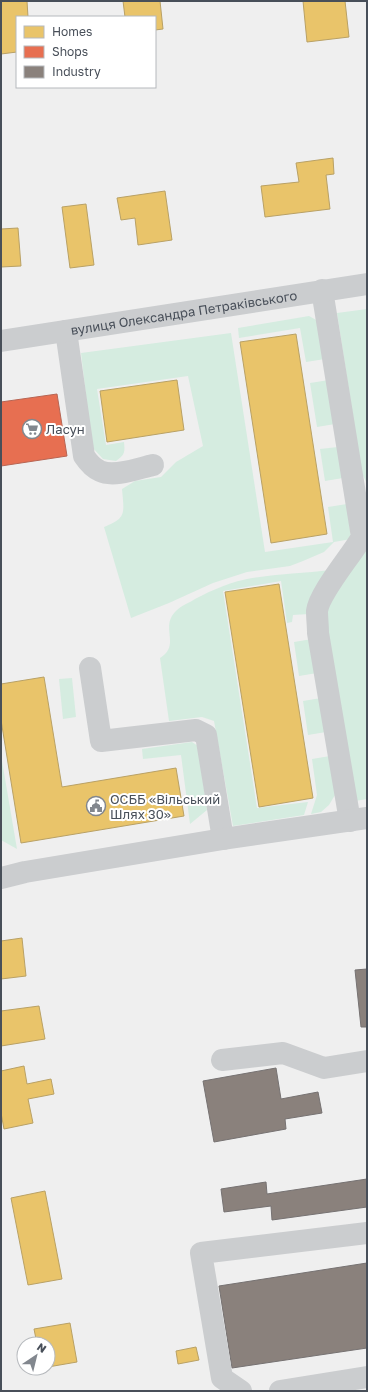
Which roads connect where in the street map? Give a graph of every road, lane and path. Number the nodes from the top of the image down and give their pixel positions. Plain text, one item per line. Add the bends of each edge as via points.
1 (367, 284) edge
2 (322, 290) junction
3 (66, 331) junction
4 (1, 341) edge
5 (154, 465) dead end
6 (90, 668) dead end
7 (359, 819) edge
8 (224, 839) junction
9 (1, 878) edge
10 (222, 1060) dead end
11 (367, 1061) edge
12 (367, 1233) edge
13 (367, 1377) edge
14 (241, 1391) edge
15 (280, 1391) edge

1 - 2 street, вулиця Олександра Петраківського
2 - 3 street, вулиця Олександра Петраківського
2 - 7 street via 362,537 321,597 317,611 318,633
3 - 4 street, вулиця Олександра Петраківського
3 - 5 street via 84,456 100,472 112,474
6 - 8 street via 101,741 196,730 206,735
7 - 8 street
8 - 9 street
10 - 11 street via 283,1053 324,1068
12 - 14 street via 201,1254 222,1378
13 - 15 street

